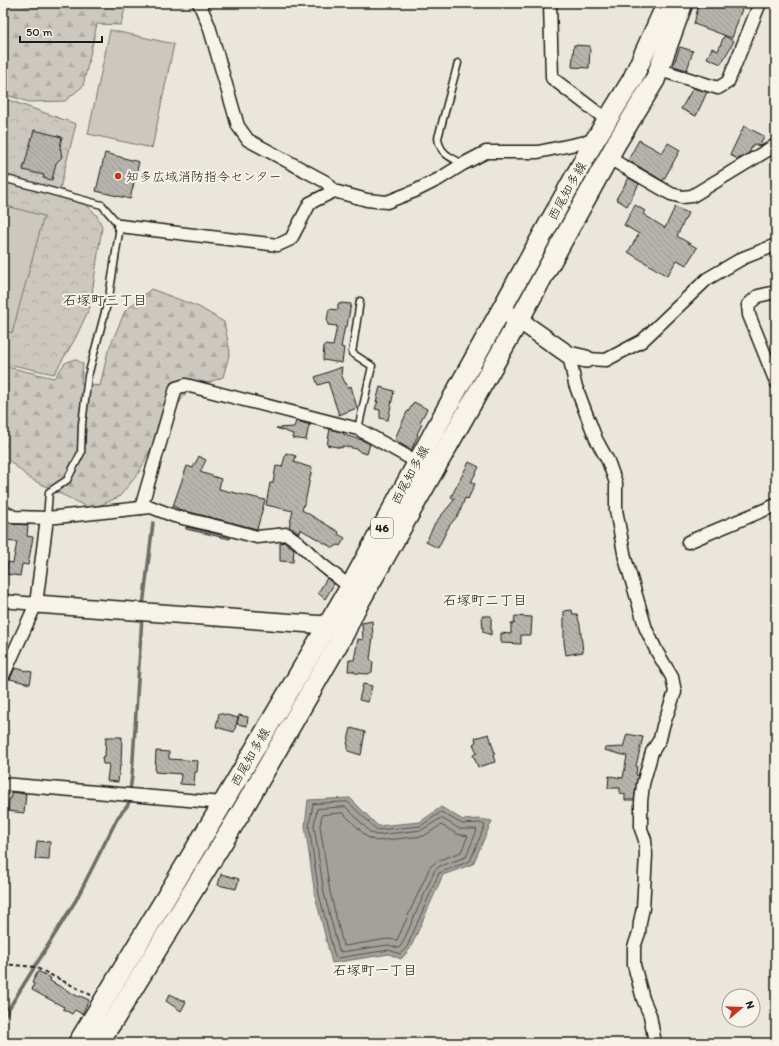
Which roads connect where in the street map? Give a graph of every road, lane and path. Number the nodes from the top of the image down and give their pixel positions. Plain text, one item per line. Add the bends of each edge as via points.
1 (199, 3) edge
2 (550, 3) edge
3 (667, 3) edge
4 (683, 3) edge
5 (760, 3) edge
6 (458, 63) dead end
7 (660, 70) junction
8 (607, 120) junction
9 (595, 140) junction
10 (776, 145) edge
11 (608, 158) junction
12 (463, 164) junction
13 (3, 178) edge
14 (334, 191) junction
15 (120, 226) junction
16 (776, 245) edge
17 (776, 292) edge
18 (360, 301) dead end
19 (501, 311) junction
20 (519, 320) junction
21 (569, 354) junction
22 (586, 359) joint
23 (776, 382) edge
24 (358, 429) junction
25 (417, 462) junction
26 (776, 505) edge
27 (141, 508) junction
28 (3, 511) edge
29 (47, 518) junction
30 (688, 542) dead end
31 (350, 587) junction
32 (3, 601) edge
33 (36, 604) junction
34 (326, 626) junction
35 (345, 632) junction
36 (3, 676) edge
37 (3, 784) edge
38 (223, 803) junction
39 (3, 964) edge
40 (102, 1001) junction
41 (78, 1043) edge
42 (98, 1043) edge
43 (655, 1043) edge

1 - 14 street via 238,126 248,140 326,182
2 - 8 street via 552,78
3 - 8 main road, 西尾知多線 / 46 via 632,80
4 - 7 main road, 西尾知多線 / 46
5 - 7 street via 728,82 718,88
6 - 12 lane via 438,138 443,153
7 - 11 main road, 西尾知多線 / 46
8 - 9 main road, 西尾知多線 / 46
9 - 12 street via 538,152 486,152
9 - 19 main road, 西尾知多線 / 46
10 - 11 street via 692,196 682,197 671,194
11 - 20 main road, 西尾知多線 / 46
12 - 14 street via 439,180 387,202 367,200
13 - 15 lane via 102,205
14 - 15 street via 310,203 291,239 278,245
15 - 29 lane via 109,297 88,376 81,452 67,480 49,492
16 - 22 street via 743,258 707,279 642,341 606,360
17 - 23 street via 758,296 748,306 748,315
18 - 24 lane via 352,353 372,366
19 - 20 street
19 - 25 main road, 西尾知多線 / 46
20 - 21 street
20 - 35 main road, 西尾知多線 / 46
21 - 22 street
21 - 43 street via 575,384 616,483 616,510 625,558 646,629 656,652 672,677 675,692 662,726 660,739 652,752 641,802 641,829 646,855 643,908 634,947 634,966 650,1015
24 - 25 street
24 - 27 street via 186,385 176,388
25 - 31 main road, 西尾知多線 / 46
26 - 30 street
27 - 29 street
27 - 31 street via 152,507 174,516 257,537 287,534
28 - 29 street via 14,516
29 - 33 street
31 - 34 main road, 西尾知多線 / 46
32 - 33 street
33 - 34 street
33 - 36 street
34 - 35 street
34 - 38 main road, 西尾知多線 / 46
35 - 42 main road, 西尾知多線 / 46 via 240,814
37 - 38 street
38 - 40 main road, 西尾知多線 / 46
39 - 40 path via 35,967
40 - 41 main road, 西尾知多線 / 46

